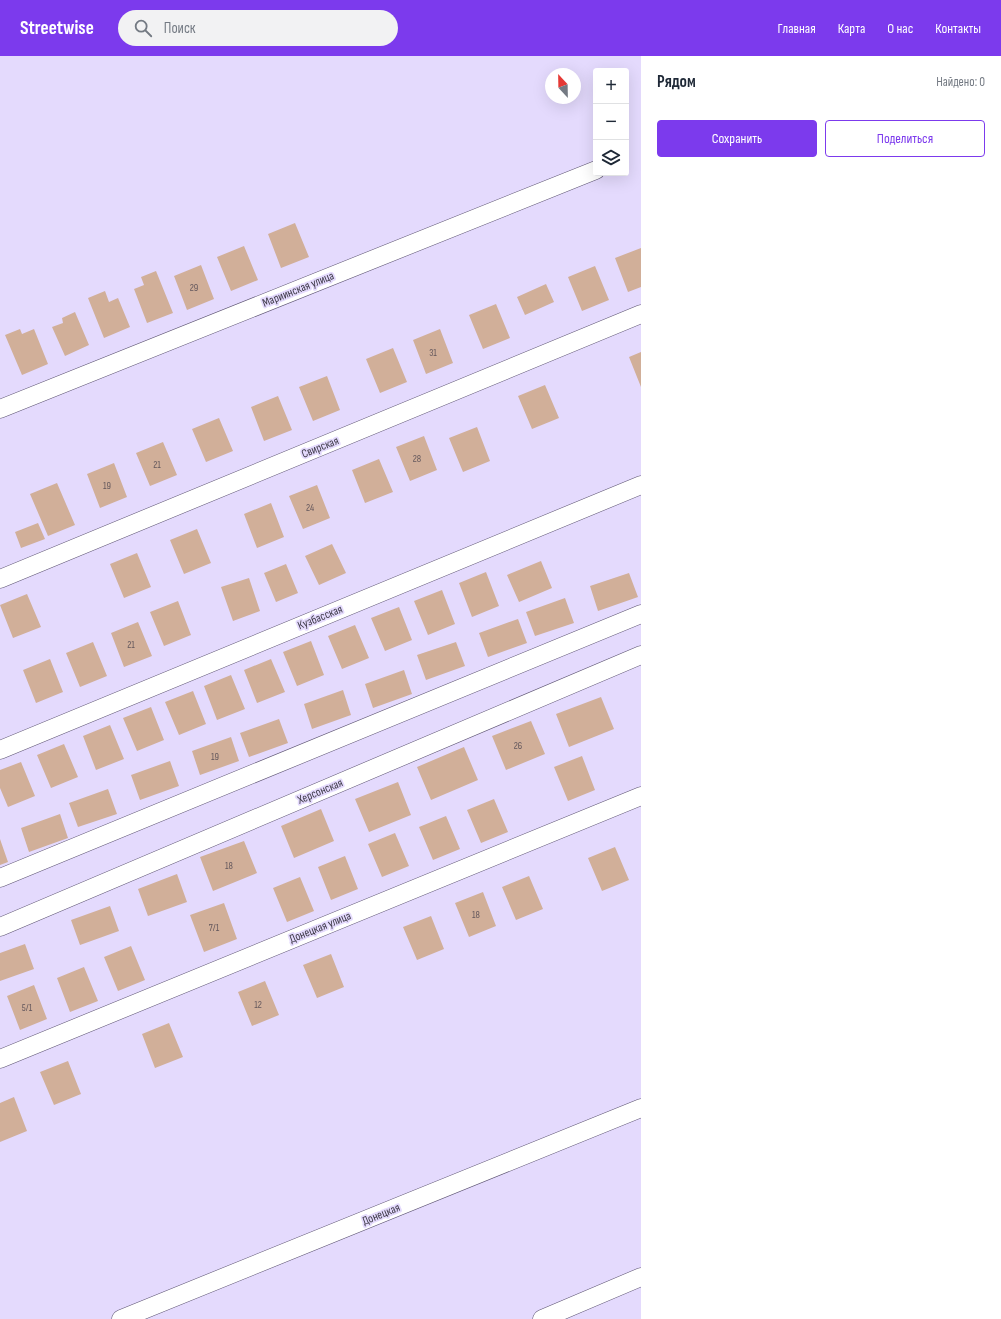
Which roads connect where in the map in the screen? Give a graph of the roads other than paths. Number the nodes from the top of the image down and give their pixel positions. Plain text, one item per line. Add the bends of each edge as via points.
1 (593, 171) edge
2 (641, 314) edge
3 (0, 409) edge
4 (641, 485) edge
5 (0, 579) edge
6 (641, 614) edge
7 (641, 655) edge
8 (0, 750) edge
9 (641, 796) edge
10 (0, 878) edge
11 (0, 927) edge
12 (0, 1059) edge
13 (641, 1108) edge
14 (641, 1277) edge
15 (121, 1319) edge
16 (542, 1319) edge

1 - 3 street, Мариинская улица
2 - 5 street, Свирская
4 - 8 street, Кузбасская
6 - 10 street
7 - 11 street, Херсонская
9 - 12 street, Донецкая улица
13 - 15 street, Донецкая
14 - 16 street

